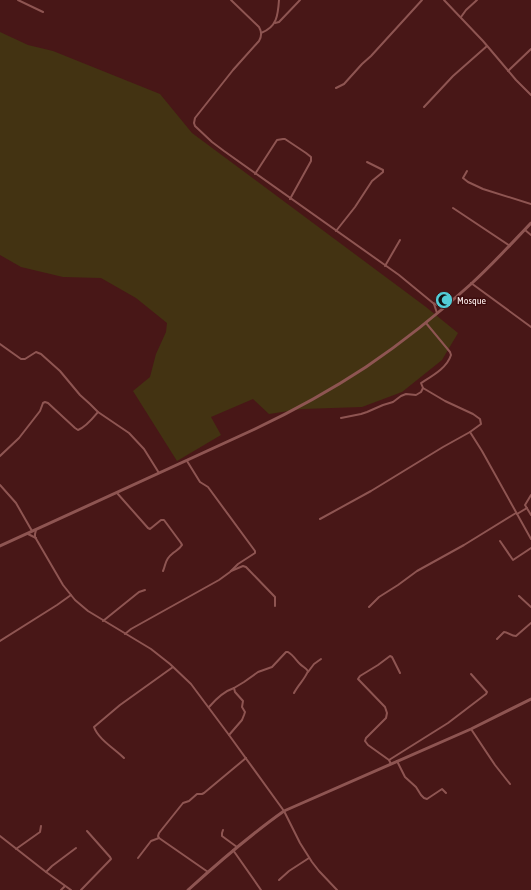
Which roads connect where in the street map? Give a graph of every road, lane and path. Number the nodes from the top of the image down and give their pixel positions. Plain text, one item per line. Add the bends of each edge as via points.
1 (18, 0) edge
2 (232, 0) edge
3 (279, 0) edge
4 (300, 0) edge
5 (422, 0) edge
6 (444, 0) edge
7 (477, 0) edge
8 (237, 1) edge
9 (236, 5) junction
10 (43, 12) dead end
11 (461, 17) junction
12 (275, 23) junction
13 (262, 33) junction
14 (487, 46) junction
15 (531, 49) edge
16 (508, 71) junction
17 (336, 88) dead end
18 (531, 95) edge
19 (424, 107) dead end
20 (367, 162) dead end
21 (466, 172) dead end
22 (256, 174) junction
23 (290, 199) junction
24 (531, 204) edge
25 (453, 208) dead end
26 (531, 223) edge
27 (525, 230) junction
28 (336, 231) junction
29 (531, 235) edge
30 (400, 240) dead end
31 (510, 246) junction
32 (385, 266) junction
33 (471, 284) junction
34 (433, 303) junction
35 (444, 307) junction
36 (437, 313) junction
37 (425, 322) junction
38 (531, 327) edge
39 (0, 344) edge
40 (423, 388) junction
41 (98, 412) junction
42 (342, 418) dead end
43 (470, 432) junction
44 (0, 456) edge
45 (187, 461) junction
46 (159, 473) junction
47 (0, 485) edge
48 (117, 493) junction
49 (531, 495) edge
50 (527, 508) junction
51 (516, 513) junction
52 (531, 515) edge
53 (320, 519) dead end
54 (36, 530) junction
55 (32, 532) junction
56 (28, 534) junction
57 (36, 539) junction
58 (531, 539) edge
59 (500, 541) dead end
60 (0, 546) edge
61 (531, 548) edge
62 (163, 571) dead end
63 (230, 572) junction
64 (145, 590) dead end
65 (71, 595) junction
66 (519, 596) dead end
67 (275, 606) dead end
68 (369, 607) dead end
69 (531, 608) edge
70 (103, 621) junction
71 (531, 623) edge
72 (125, 634) junction
73 (497, 639) dead end
74 (0, 641) edge
75 (321, 659) dead end
76 (173, 667) junction
77 (309, 669) junction
78 (400, 673) dead end
79 (471, 674) dead end
80 (234, 688) junction
81 (294, 693) dead end
82 (531, 700) edge
83 (209, 707) junction
84 (471, 729) junction
85 (229, 735) junction
86 (124, 758) dead end
87 (246, 758) junction
88 (397, 761) junction
89 (390, 762) junction
90 (510, 784) dead end
91 (446, 793) dead end
92 (284, 811) junction
93 (41, 826) dead end
94 (223, 830) dead end
95 (87, 831) dead end
96 (0, 836) edge
97 (159, 838) junction
98 (237, 847) junction
99 (76, 848) dead end
100 (16, 850) junction
101 (233, 850) junction
102 (138, 858) dead end
103 (309, 858) junction
104 (46, 872) junction
105 (208, 872) junction
106 (279, 880) dead end
107 (65, 886) junction
108 (61, 890) edge
109 (71, 890) edge
110 (81, 890) edge
111 (188, 890) edge
112 (261, 890) edge
113 (337, 890) edge

1 - 10 street
2 - 8 street
2 - 9 street
3 - 12 street
4 - 12 street
5 - 17 street via 344,84
6 - 11 street
7 - 11 street
8 - 9 street
9 - 13 street
11 - 14 street
12 - 13 street
13 - 22 street via 259,41 194,121 196,127 212,142
14 - 16 street
14 - 19 street via 453,76
15 - 16 street
16 - 18 street
20 - 28 street via 383,172 372,181
21 - 24 street via 464,179 474,185
22 - 23 street
22 - 23 street via 278,140 285,139 303,151 311,157 311,161
23 - 28 street
25 - 31 street
26 - 27 street
27 - 29 street
27 - 31 street
28 - 32 street
30 - 32 street
31 - 33 street
32 - 34 street
33 - 35 street
33 - 38 street
34 - 35 street
34 - 36 street
35 - 36 street
36 - 37 street
37 - 40 street via 451,356 438,372 421,384
37 - 45 street via 365,367 320,394 275,419
39 - 41 street via 21,359 34,352 39,353 60,371
40 - 42 street via 416,395 406,394 367,412
40 - 43 street via 480,419 481,424
41 - 44 street via 78,430 45,402 19,438
41 - 46 street via 136,440
43 - 51 street
43 - 53 street
45 - 46 street
45 - 63 street via 200,482 208,487 255,551
46 - 48 street
47 - 55 street via 16,503
48 - 54 street
48 - 62 street via 148,528 164,520 182,545 171,554
49 - 50 street via 526,504
50 - 51 street
50 - 52 street
51 - 58 street
51 - 68 street via 417,572 379,597
54 - 55 street
54 - 57 street
55 - 56 street
56 - 57 street
56 - 60 street
57 - 65 street
59 - 61 street via 513,560
63 - 67 street via 246,567 275,597
63 - 72 street
64 - 70 street
65 - 70 street
65 - 74 street
66 - 69 street
70 - 72 street
71 - 73 street via 516,636 504,632
72 - 76 street via 151,649
75 - 77 street
76 - 83 street via 191,684
76 - 86 street via 94,727 106,743
77 - 80 street via 286,652 272,667 258,672
77 - 81 street
78 - 89 street via 390,656 358,679 385,707 387,713 384,721 365,742
79 - 89 street via 486,694
80 - 83 street
80 - 85 street via 242,700 245,713
82 - 84 street
83 - 85 street
84 - 88 street
84 - 90 street
85 - 87 street
87 - 92 street
87 - 97 street via 204,793 196,794 183,804 159,832
88 - 89 street
88 - 91 street via 405,777 425,799 442,789
89 - 92 street
92 - 98 street
92 - 103 street
93 - 100 street via 40,832
94 - 98 street via 223,837
95 - 110 street via 111,859
96 - 100 street
97 - 102 street via 151,841
97 - 105 street
98 - 101 street
99 - 104 street
100 - 104 street
101 - 105 street
101 - 112 street
103 - 106 street
103 - 113 street
104 - 107 street
105 - 111 street
107 - 108 street
107 - 109 street

